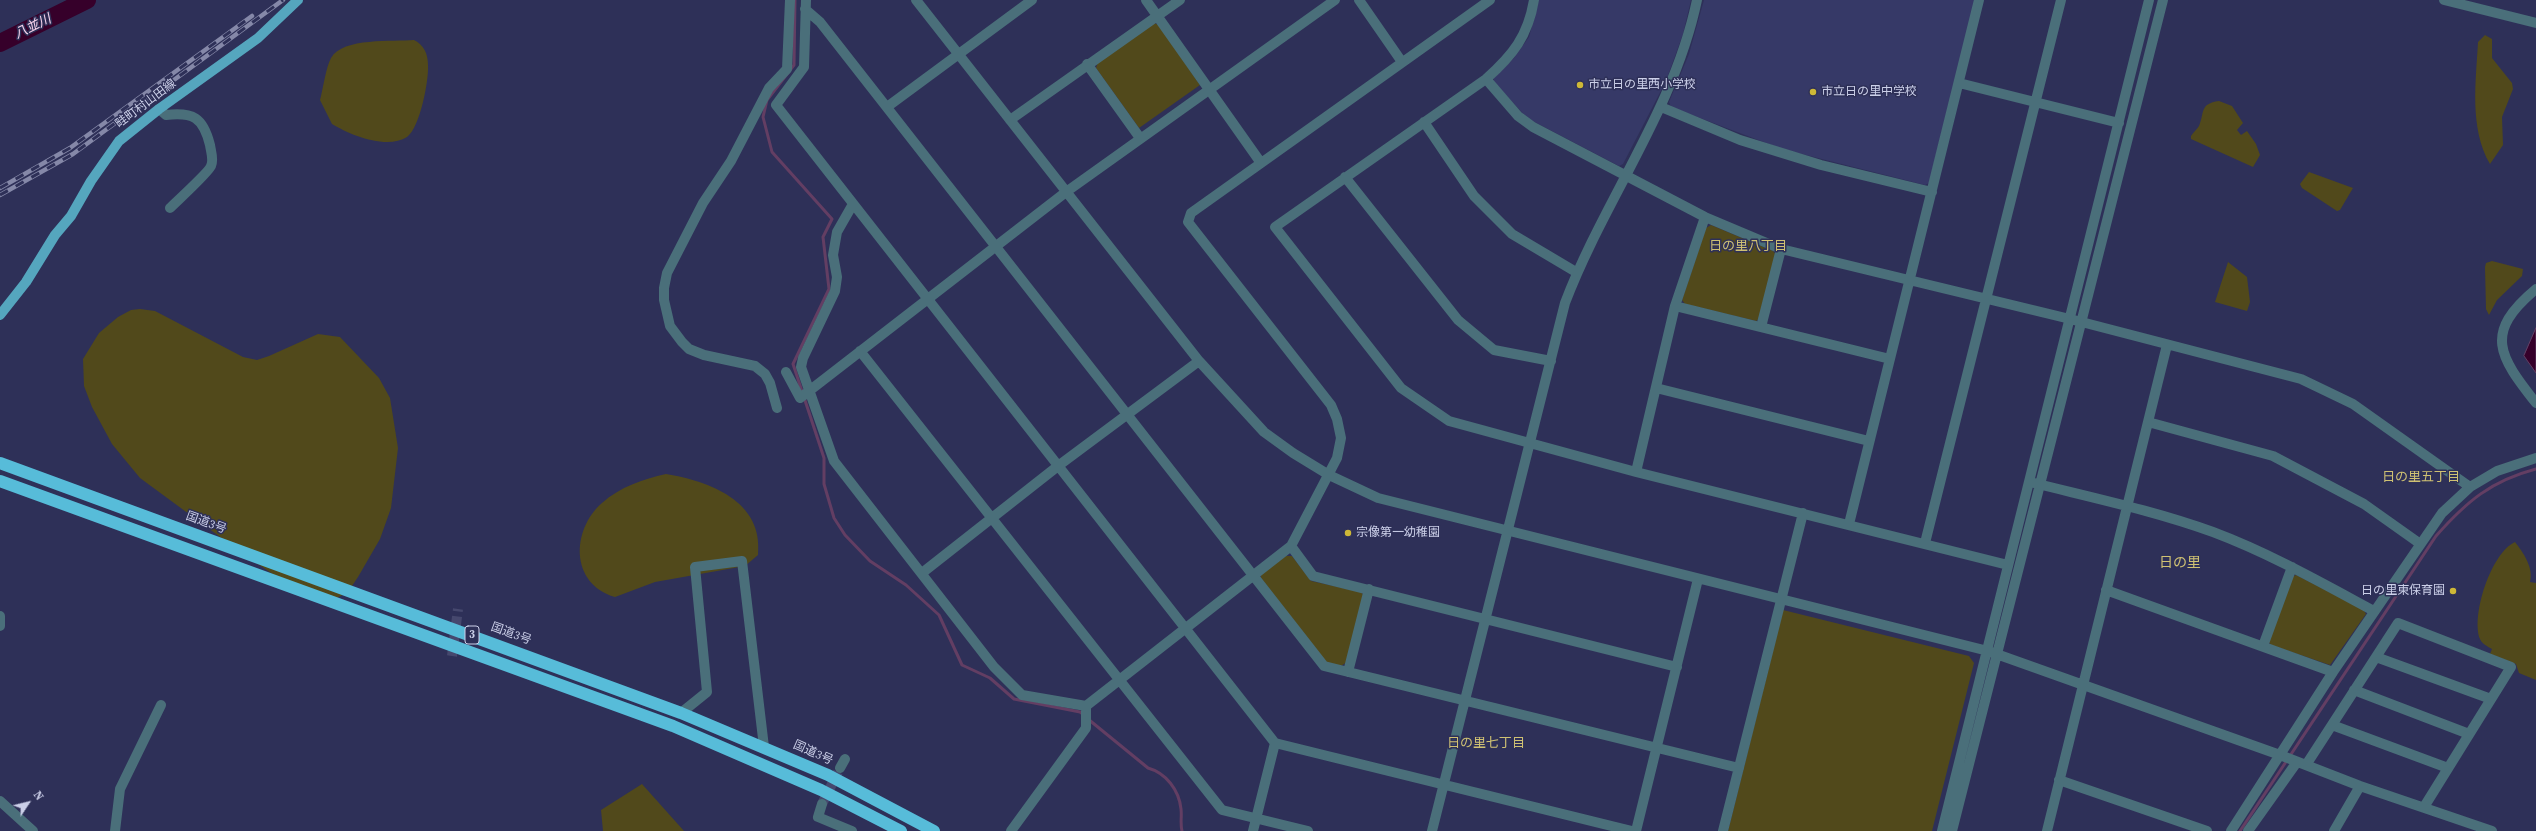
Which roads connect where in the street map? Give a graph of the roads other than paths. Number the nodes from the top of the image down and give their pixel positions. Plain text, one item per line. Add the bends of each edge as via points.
1 (298, 0) edge
2 (790, 0) edge
3 (916, 0) edge
4 (1031, 0) edge
5 (1146, 0) edge
6 (1180, 0) edge
7 (1335, 0) edge
8 (1359, 0) edge
9 (1490, 0) edge
10 (1534, 0) edge
11 (1697, 0) edge
12 (1979, 0) edge
13 (2061, 0) edge
14 (2149, 0) edge
15 (2163, 0) edge
16 (2444, 0) edge
17 (805, 4) edge
18 (1157, 16) junction
19 (2536, 23) edge
20 (958, 53) junction
21 (1402, 62) junction
22 (1087, 64) junction
23 (1486, 78) junction
24 (1959, 83) junction
25 (1209, 90) junction
26 (767, 94) junction
27 (779, 101) junction
28 (2035, 102) junction
29 (887, 107) junction
30 (1661, 107) junction
31 (159, 109) junction
32 (1010, 120) junction
33 (1424, 122) junction
34 (2119, 123) junction
35 (1140, 138) junction
36 (1261, 163) junction
37 (1626, 175) junction
38 (1345, 178) junction
39 (1066, 192) junction
40 (1932, 192) junction
41 (853, 204) junction
42 (170, 208) dead end
43 (1705, 217) junction
44 (996, 246) junction
45 (1781, 249) junction
46 (1576, 272) junction
47 (1910, 281) junction
48 (2536, 289) edge
49 (928, 298) junction
50 (1986, 299) junction
51 (1675, 306) junction
52 (0, 315) edge
53 (2070, 319) junction
54 (2082, 322) junction
55 (1761, 327) junction
56 (2167, 344) junction
57 (860, 351) junction
58 (1890, 359) junction
59 (1199, 361) junction
60 (1551, 361) junction
61 (786, 372) dead end
62 (1656, 388) junction
63 (811, 390) junction
64 (2536, 403) edge
65 (777, 408) dead end
66 (1126, 414) junction
67 (2148, 422) junction
68 (1869, 441) junction
69 (1530, 444) junction
70 (2536, 458) edge
71 (0, 463) edge
72 (1058, 466) junction
73 (1636, 472) junction
74 (1329, 475) junction
75 (0, 481) edge
76 (2028, 481) junction
77 (2040, 484) junction
78 (2470, 487) junction
79 (2128, 506) junction
80 (1803, 513) junction
81 (992, 519) junction
82 (1849, 524) junction
83 (1507, 532) junction
84 (1925, 543) junction
85 (2419, 543) junction
86 (1291, 546) junction
87 (2008, 565) junction
88 (2292, 567) junction
89 (922, 573) junction
90 (1252, 574) junction
91 (1698, 579) junction
92 (1369, 589) junction
93 (2106, 590) junction
94 (1780, 600) junction
95 (2374, 611) junction
96 (0, 616) edge
97 (1484, 618) junction
98 (0, 626) edge
99 (1185, 628) junction
100 (2264, 646) junction
101 (1992, 653) junction
102 (2376, 657) junction
103 (1677, 667) junction
104 (1348, 672) junction
105 (2333, 672) junction
106 (1117, 680) junction
107 (2083, 686) junction
108 (2354, 690) junction
109 (2491, 699) junction
110 (1465, 701) junction
111 (161, 705) dead end
112 (1086, 706) junction
113 (681, 713) junction
114 (2332, 725) junction
115 (2469, 734) junction
116 (1275, 743) junction
117 (764, 746) junction
118 (1657, 749) junction
119 (2280, 755) junction
120 (2301, 763) junction
121 (1739, 768) junction
122 (2448, 768) junction
123 (2059, 780) junction
124 (1444, 784) junction
125 (2360, 786) junction
126 (0, 801) edge
127 (822, 804) tunnel mouth
128 (2424, 807) junction
129 (1256, 818) junction
130 (33, 831) edge
131 (115, 831) edge
132 (852, 831) edge
133 (901, 831) edge
134 (934, 831) edge
135 (1011, 831) edge
136 (1253, 831) edge
137 (1308, 831) edge
138 (1432, 831) edge
139 (1632, 831) edge
140 (1636, 831) edge
141 (1723, 831) edge
142 (1942, 831) edge
143 (1952, 831) edge
144 (2046, 831) edge
145 (2207, 831) edge
146 (2231, 831) edge
147 (2248, 831) edge
148 (2334, 831) edge
149 (2492, 831) edge

1 - 31 main road, 畦町村山田線 via 258,38
2 - 26 street via 787,69
3 - 20 street
4 - 20 street
5 - 18 street
6 - 18 street
7 - 25 street
8 - 21 street
9 - 21 street
10 - 23 street via 1528,29 1504,63
11 - 30 street via 1689,36
12 - 24 street
13 - 28 street
14 - 34 street
15 - 54 street
16 - 19 street
17 - 27 street via 804,67
17 - 29 street
18 - 22 street
18 - 25 street
20 - 29 street
20 - 32 street
21 - 36 street
22 - 32 street
22 - 35 street
23 - 33 street
23 - 37 street via 1518,116 1533,127
24 - 28 street
24 - 40 street
25 - 35 street
25 - 36 street
26 - 27 street
26 - 65 street via 731,161 703,203 667,273 664,300 670,326 689,349 704,356 755,366 770,382
27 - 41 street via 776,105
28 - 34 street
28 - 50 street
29 - 44 street
30 - 37 street
30 - 40 street via 1740,140 1821,165
31 - 42 street via 166,114 184,113 194,117 206,130 212,158 208,172
31 - 52 main road, 畦町村山田線 via 119,140 71,216
32 - 39 street
33 - 38 street
33 - 46 street via 1474,196 1512,234
34 - 53 street
35 - 39 street
36 - 74 street via 1191,213 1188,222 1331,404 1341,438 1337,458
37 - 43 street
37 - 46 street
38 - 60 street via 1458,320 1494,350
38 - 69 street via 1275,227 1401,388 1450,421
39 - 44 street
39 - 59 street
40 - 47 street
41 - 49 street
41 - 63 street via 837,232 833,255 837,277 835,291 802,358 801,367
43 - 45 street
43 - 51 street
44 - 49 street
44 - 66 street
45 - 47 street
45 - 55 street
46 - 60 street via 1565,303
47 - 50 street
47 - 58 street
48 - 64 street via 2517,305 2508,317 2502,333 2502,348 2507,364
49 - 57 street
49 - 72 street
50 - 53 street
50 - 84 street
51 - 55 street
51 - 62 street
53 - 54 street
53 - 76 street
54 - 56 street
54 - 77 street
55 - 58 street
56 - 67 street
56 - 78 street via 2301,379 2353,404
57 - 63 street
57 - 81 street
58 - 68 street
59 - 66 street
59 - 74 street via 1264,432
60 - 69 street
61 - 63 street via 800,398
62 - 68 street
62 - 73 street
63 - 89 street via 834,461
66 - 72 street
66 - 90 street
67 - 79 street
67 - 85 street via 2273,456 2364,504
68 - 82 street
69 - 73 street
69 - 83 street
70 - 78 street via 2498,471
71 - 113 highway, 国道3号 / 3
72 - 81 street
72 - 99 street
73 - 80 street
74 - 83 street via 1378,498
74 - 86 street
75 - 133 highway, 3 via 673,726 821,790
76 - 77 street
76 - 87 street
77 - 79 street
77 - 101 street
78 - 85 street via 2442,513
79 - 88 street via 2213,533
79 - 93 street
80 - 82 street
80 - 94 street
81 - 89 street
81 - 106 street
82 - 84 street
83 - 91 street
83 - 97 street
84 - 87 street
85 - 95 street
86 - 90 street
86 - 92 street via 1313,576
87 - 101 street
88 - 95 street
88 - 100 street
89 - 112 street via 994,667 1022,695
90 - 99 street
90 - 104 street via 1316,658 1324,666
91 - 94 street
91 - 103 street
92 - 97 street
92 - 104 street
93 - 100 street
93 - 107 street
94 - 101 street
94 - 121 street
95 - 105 street
96 - 98 street
97 - 103 street
97 - 110 street
99 - 106 street
99 - 116 street
100 - 105 street
101 - 107 street
101 - 142 street
101 - 143 street
102 - 108 street
102 - 109 street
102 - 109 street via 2398,623 2511,667
103 - 118 street
104 - 110 street
105 - 119 street
106 - 112 street
106 - 129 street via 1222,810
107 - 119 street
107 - 123 street
108 - 114 street
108 - 115 street
109 - 115 street
110 - 118 street
110 - 124 street
111 - 131 street via 120,789
112 - 135 street via 1086,728
113 - 117 highway, 国道3号 / 3
113 - 117 street via 707,692 695,567 742,561
114 - 120 street
114 - 122 street
115 - 122 street
116 - 124 street
116 - 129 street
117 - 134 highway, 国道3号 / 3 via 828,775
118 - 121 street
118 - 140 street
119 - 120 street
119 - 146 street
120 - 125 street
120 - 147 street
121 - 141 street
122 - 128 street
123 - 144 street
123 - 145 street
124 - 138 street
124 - 139 street
125 - 128 street
125 - 148 street
126 - 130 street
127 - 132 street via 818,817
128 - 149 street
129 - 136 street
129 - 137 street

